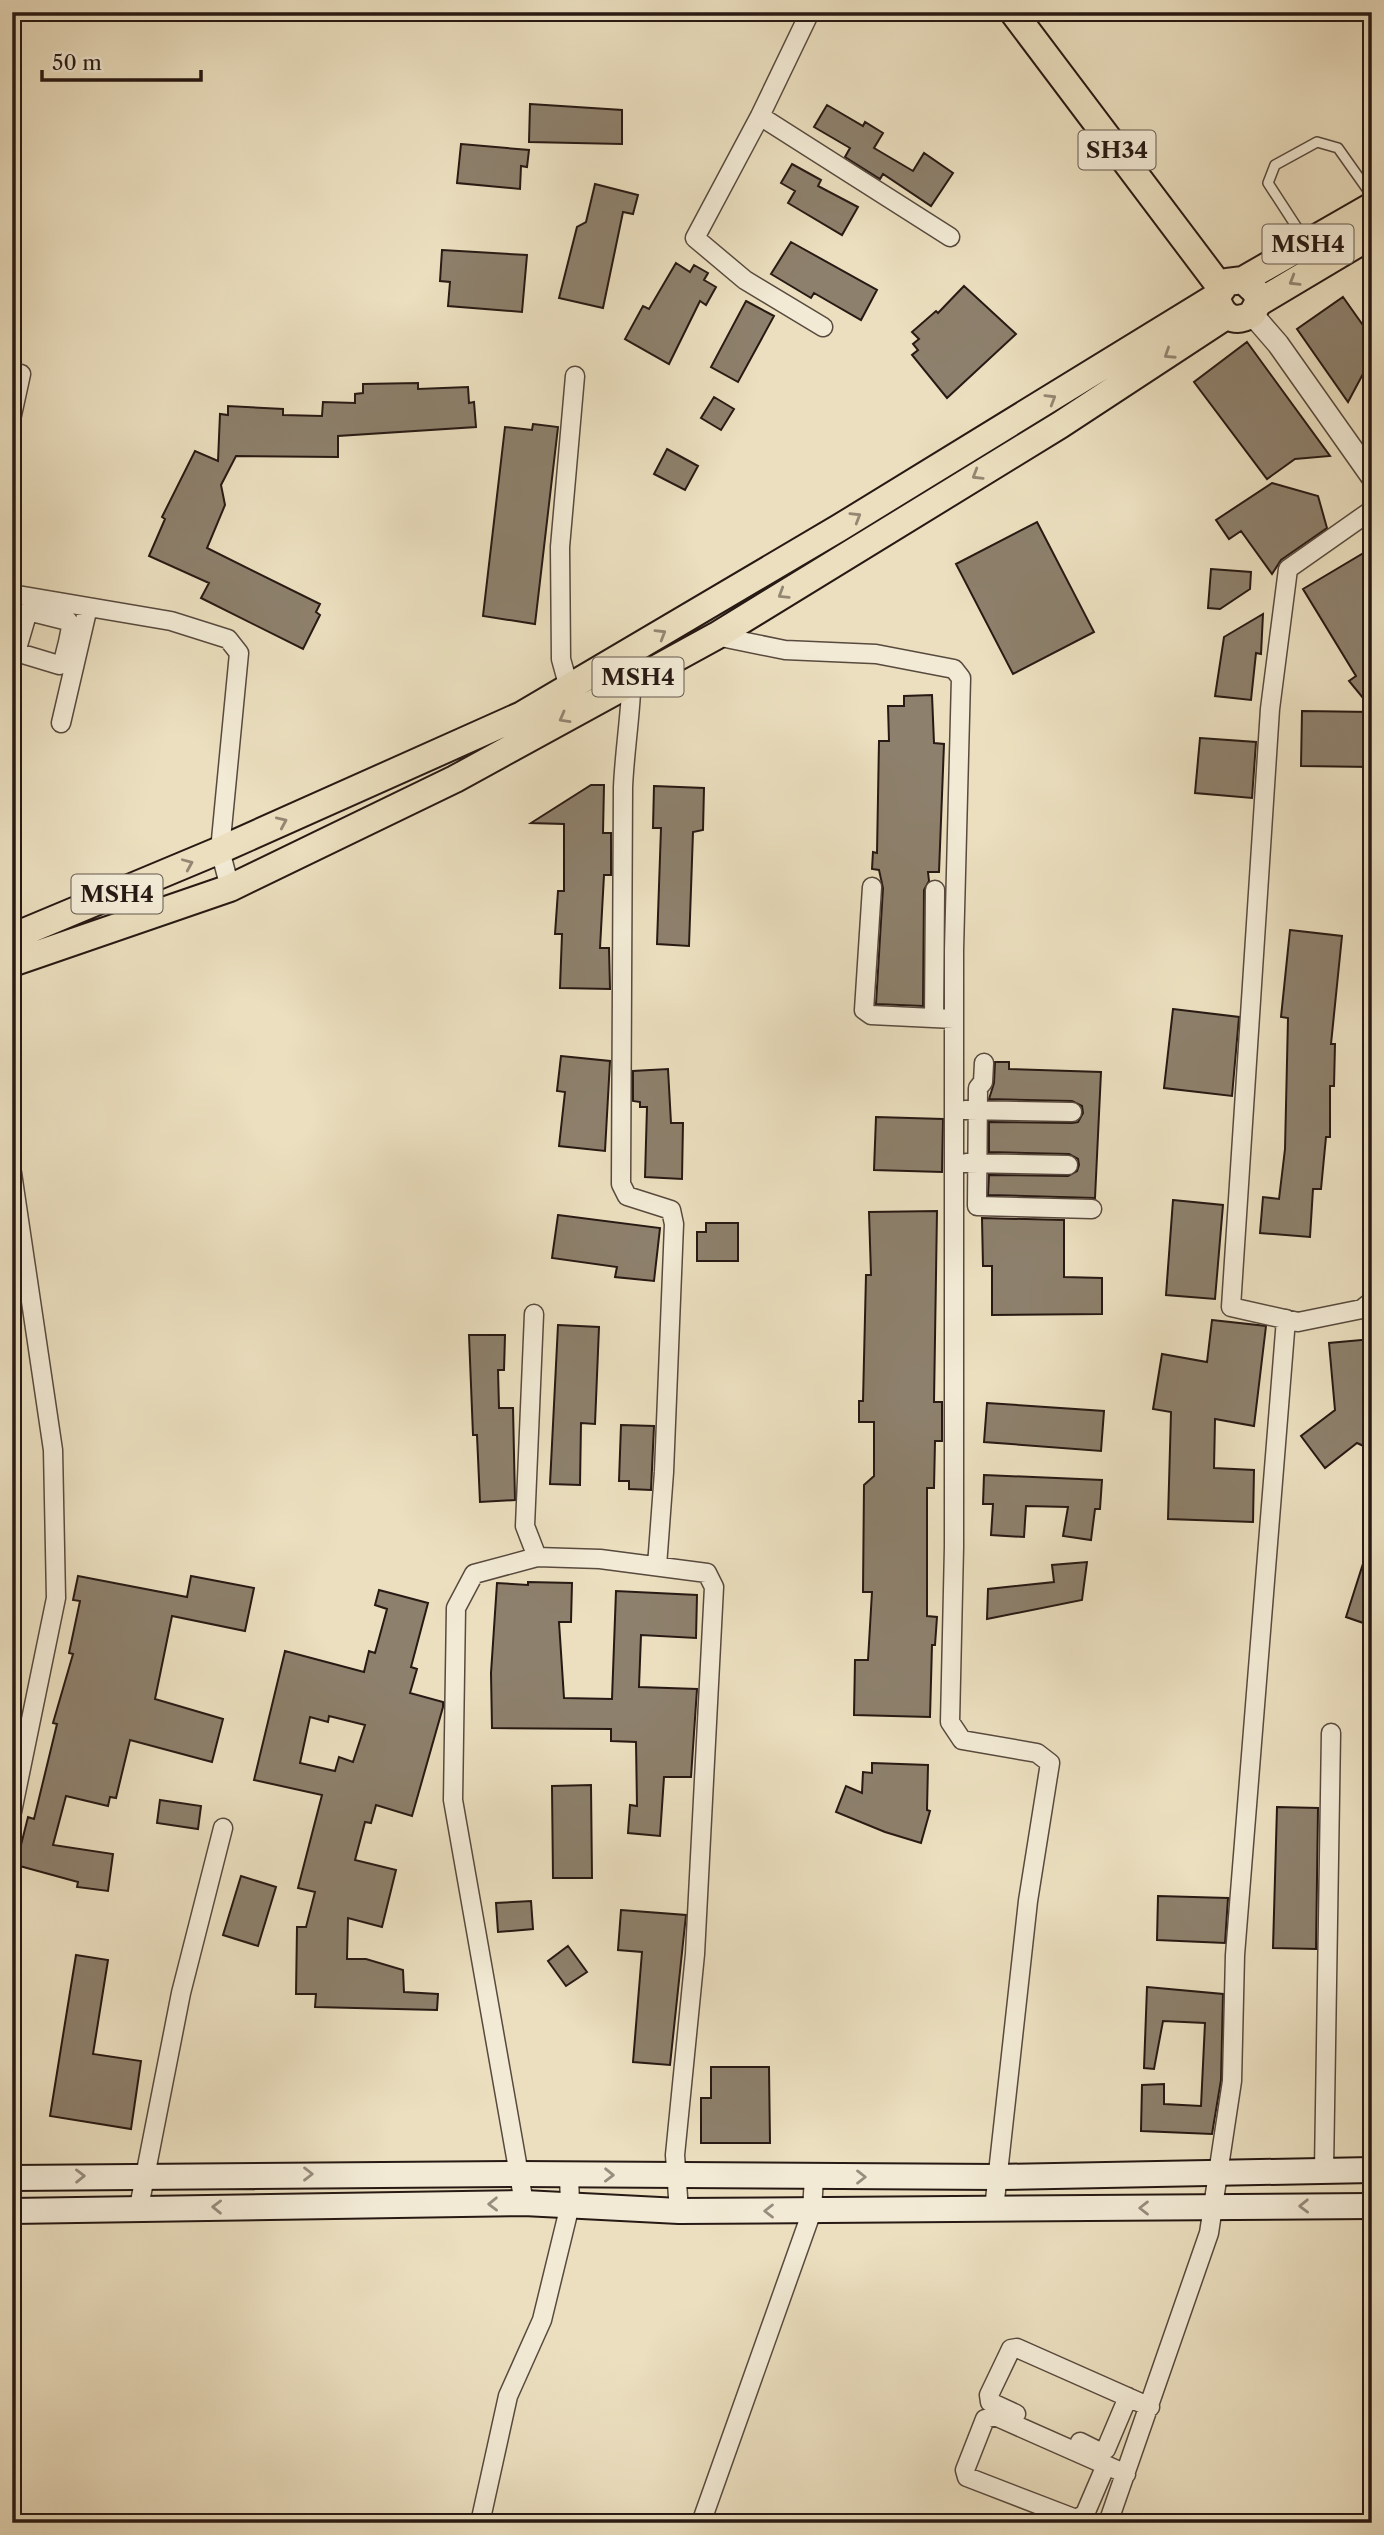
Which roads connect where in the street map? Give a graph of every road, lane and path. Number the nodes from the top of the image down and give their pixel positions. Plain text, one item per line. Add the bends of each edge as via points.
1 (810, 12) edge
2 (1013, 12) edge
3 (760, 116) junction
4 (1372, 196) edge
5 (1372, 206) edge
6 (1372, 235) edge
7 (950, 237) dead end
8 (1308, 244) junction
9 (1236, 300) junction
10 (823, 327) dead end
11 (21, 374) dead end
12 (575, 376) dead end
13 (12, 415) edge
14 (1372, 477) edge
15 (1372, 510) edge
16 (12, 594) edge
17 (30, 604) junction
18 (88, 607) junction
19 (716, 636) junction
20 (74, 643) junction
21 (631, 652) junction
22 (633, 680) junction
23 (569, 688) junction
24 (61, 723) dead end
25 (220, 850) junction
26 (872, 887) dead end
27 (230, 888) junction
28 (935, 890) dead end
29 (12, 937) edge
30 (934, 948) junction
31 (954, 950) junction
32 (12, 963) edge
33 (934, 1018) junction
34 (954, 1019) junction
35 (984, 1063) dead end
36 (955, 1110) junction
37 (977, 1111) junction
38 (1072, 1112) dead end
39 (956, 1162) junction
40 (977, 1163) junction
41 (1068, 1165) dead end
42 (12, 1173) edge
43 (1091, 1209) dead end
44 (1372, 1301) edge
45 (534, 1314) dead end
46 (1286, 1319) junction
47 (537, 1557) junction
48 (657, 1566) junction
49 (1331, 1733) dead end
50 (12, 1812) edge
51 (223, 1828) dead end
52 (1324, 2170) junction
53 (1372, 2170) edge
54 (1218, 2172) junction
55 (146, 2174) junction
56 (519, 2174) junction
57 (569, 2175) junction
58 (677, 2177) junction
59 (814, 2177) junction
60 (998, 2177) junction
61 (12, 2178) edge
62 (524, 2203) junction
63 (570, 2205) junction
64 (1372, 2206) edge
65 (139, 2207) junction
66 (1212, 2208) junction
67 (994, 2209) junction
68 (811, 2210) junction
69 (12, 2211) edge
70 (679, 2211) junction
71 (1128, 2397) junction
72 (1150, 2407) junction
73 (1106, 2465) junction
74 (1126, 2474) junction
75 (480, 2523) edge
76 (701, 2523) edge
77 (1108, 2523) edge

1 - 3 street
2 - 9 main road, SH34
3 - 7 street
3 - 10 street via 695,238 745,280
4 - 8 lane via 1338,148 1317,142 1275,165 1268,183
5 - 8 main road, MSH4
6 -> 9 main road, MSH4
8 - 9 main road, MSH4
9 - 14 street via 1278,344
9 -> 19 main road, MSH4 via 1060,425
21 -> 9 main road, MSH4
11 - 13 street
12 - 23 street via 561,547 561,659
15 - 46 street via 1288,569 1270,709 1231,1307
16 - 17 street
17 - 18 street
17 - 20 street via 68,621
17 - 20 street via 16,652 59,665
18 - 20 street
18 - 25 street via 171,621 228,639 239,653
19 - 22 main road, MSH4
19 - 31 street via 785,650 876,654 954,669 961,678
20 - 24 street
21 - 22 street
21 - 23 main road, MSH4
22 -> 27 main road, MSH4 via 455,779
22 - 48 street via 623,787 621,1184 627,1196 671,1210 674,1224
25 -> 23 main road, MSH4 via 522,715
25 - 27 street
29 -> 25 main road, MSH4
26 - 33 street via 864,1010 871,1015
27 - 32 main road, MSH4
28 - 30 street
30 - 31 street
30 - 33 street
31 - 34 street
33 - 34 street
34 - 36 street
35 - 37 street
36 - 37 street
36 - 39 street
37 - 38 street
37 - 40 street
39 - 40 street
39 - 60 street via 950,1722 962,1740 1037,1753 1050,1763 1028,1901
40 - 41 street
40 - 43 street via 977,1206 981,1208
42 - 50 street via 53,1450 56,1598
44 - 46 street via 1362,1309 1298,1322
45 - 47 street via 525,1525
46 - 54 street via 1235,1955 1231,2081
47 - 48 street
47 - 56 street via 474,1574 456,1608 453,1800
48 - 58 street via 707,1573 714,1587 695,1954 675,2155
49 - 52 street
51 - 55 street via 181,1993
52 - 53 main road
52 - 54 main road
54 - 60 main road
54 - 66 street
55 -> 56 main road
61 -> 55 main road
55 - 65 street
56 - 57 main road
56 - 62 street
57 -> 58 main road
57 - 63 street
58 - 59 main road
58 - 70 street
59 -> 60 main road
59 - 68 street
60 - 67 street
62 - 63 main road
62 -> 65 main road
63 - 70 main road
63 - 75 street via 542,2320 508,2396
64 -> 66 main road
65 - 69 main road
66 -> 67 main road
66 - 72 street via 1209,2233
67 - 68 main road
68 -> 70 main road
68 - 76 street
71 - 71 street via 1017,2348 1011,2349 989,2395 990,2402 1098,2451 1106,2449
71 - 72 street
72 - 74 street
73 - 73 street via 995,2416 985,2419 965,2470 967,2477 1076,2519 1085,2514
73 - 74 street
74 - 77 street

